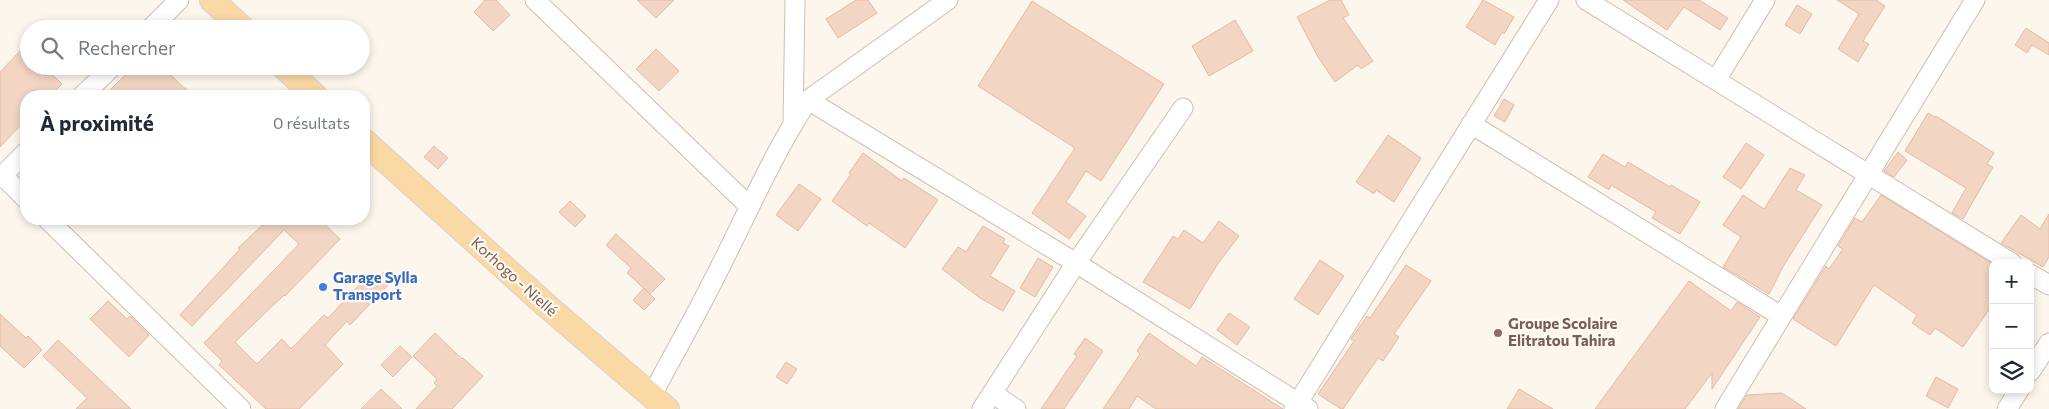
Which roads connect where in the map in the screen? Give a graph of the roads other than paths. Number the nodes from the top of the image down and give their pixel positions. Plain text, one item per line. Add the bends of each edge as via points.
1 (179, 0) edge
2 (212, 0) edge
3 (535, 0) edge
4 (795, 0) edge
5 (948, 0) edge
6 (1549, 0) edge
7 (1586, 0) edge
8 (1765, 0) edge
9 (1974, 0) edge
10 (159, 20) edge
11 (233, 20) edge
12 (104, 75) edge
13 (293, 75) edge
14 (1716, 80) junction
15 (88, 90) edge
16 (309, 90) edge
17 (808, 100) junction
18 (1183, 108) dead end
19 (793, 122) junction
20 (1471, 124) junction
21 (370, 146) edge
22 (20, 158) edge
23 (1867, 174) junction
24 (1, 177) edge
25 (20, 194) edge
26 (749, 206) junction
27 (53, 225) edge
28 (2005, 259) edge
29 (1076, 263) junction
30 (2034, 276) edge
31 (2049, 285) edge
32 (1781, 316) junction
33 (2049, 343) edge
34 (2034, 366) edge
35 (2016, 394) edge
36 (987, 401) edge
37 (659, 403) edge
38 (1300, 407) edge
39 (241, 409) edge
40 (1016, 409) edge
41 (1725, 409) edge
42 (2007, 409) edge

1 - 10 street
2 - 11 main road
3 - 26 street
4 - 19 street
5 - 17 street
6 - 20 street
7 - 14 street
8 - 14 street
9 - 23 street
12 - 15 street
13 - 16 main road
14 - 23 street
17 - 19 street
17 - 29 street
18 - 29 street
19 - 26 street
20 - 32 street
20 - 38 street
21 - 37 main road, Korhogo - Niellé via 548,308
22 - 24 street
23 - 28 street
23 - 32 street
24 - 25 street
26 - 37 street
27 - 39 street
29 - 36 street
29 - 38 street
30 - 31 street
32 - 41 street
33 - 34 street
35 - 42 street
36 - 40 street

